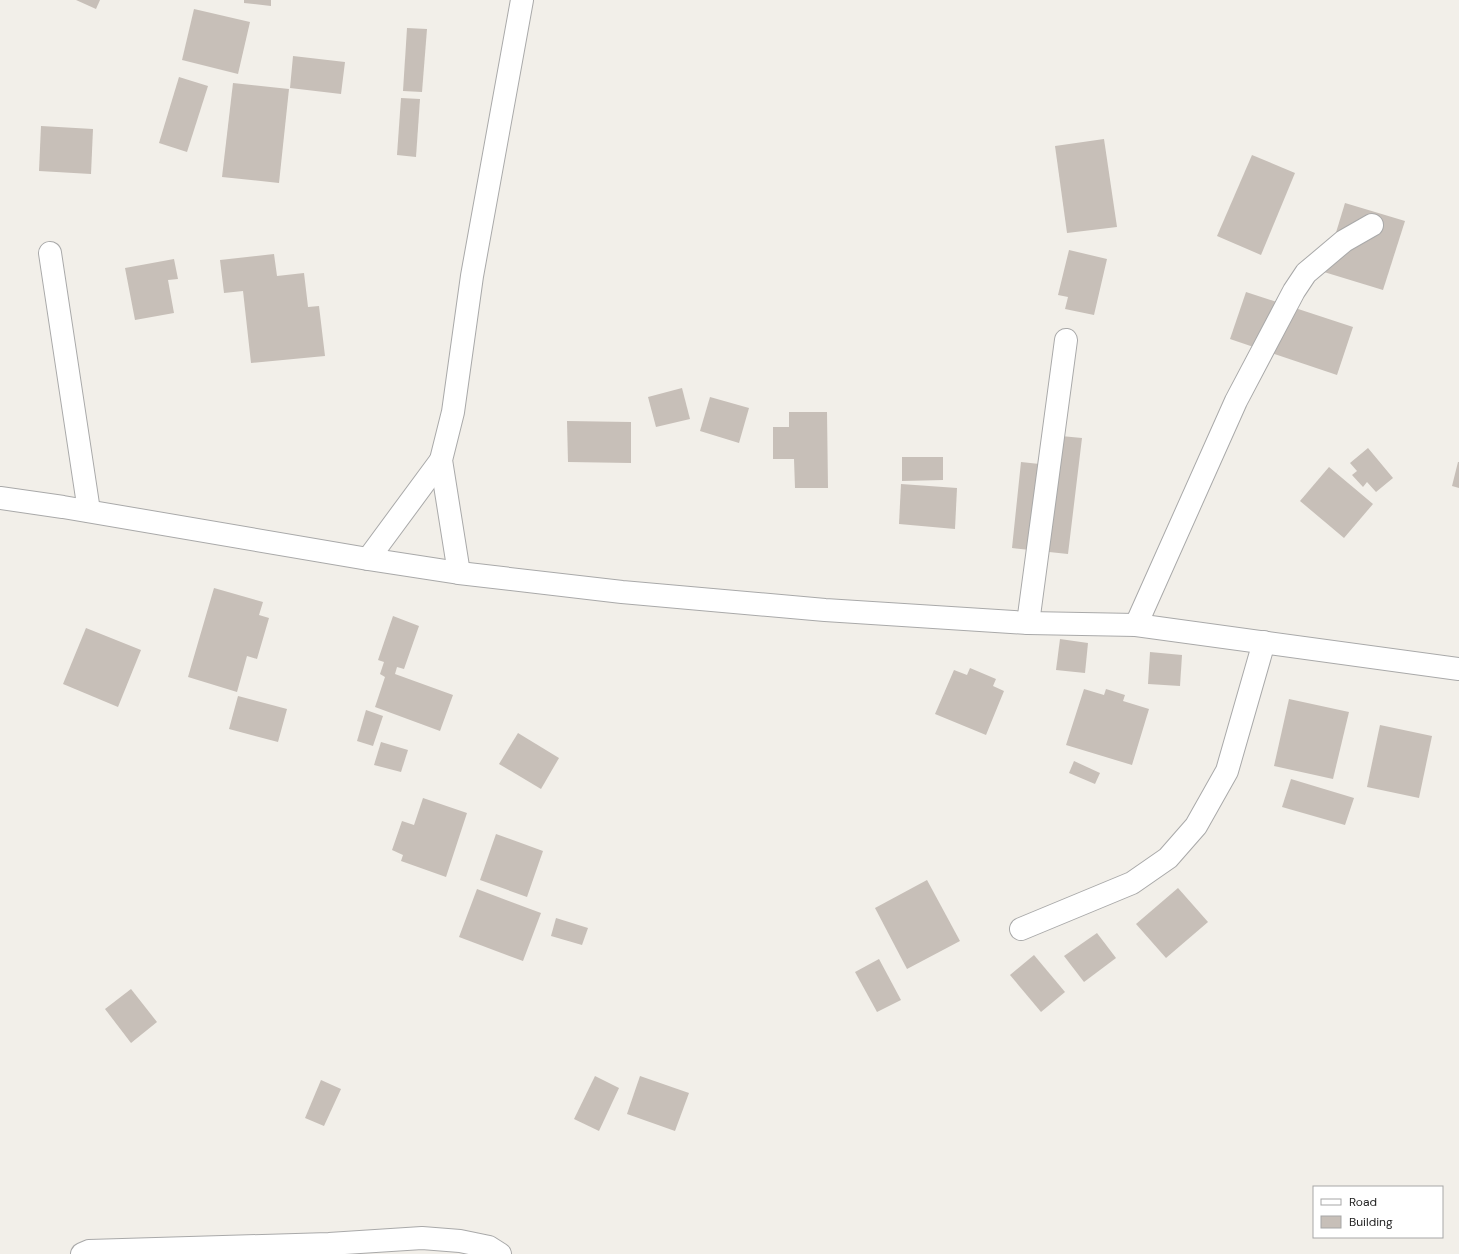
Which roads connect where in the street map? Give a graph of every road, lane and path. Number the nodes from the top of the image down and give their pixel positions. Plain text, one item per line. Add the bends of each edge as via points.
1 (522, 0) edge
2 (1372, 225) dead end
3 (50, 253) dead end
4 (1066, 340) dead end
5 (441, 460) junction
6 (0, 498) edge
7 (89, 511) junction
8 (368, 559) junction
9 (459, 573) junction
10 (1028, 623) junction
11 (1136, 626) junction
12 (1264, 642) junction
13 (1459, 669) edge
14 (1021, 929) dead end
15 (493, 1252) edge
16 (82, 1254) edge

1 - 5 street via 472,276 453,412
2 - 11 street via 1344,242 1317,264 1294,291 1236,401
3 - 7 street
4 - 10 street
5 - 8 street
5 - 9 street
6 - 7 street
7 - 8 street
8 - 9 street
9 - 10 street via 622,592 825,610
10 - 11 street
11 - 12 street
12 - 13 street
12 - 14 street via 1227,771 1196,826 1168,858 1132,883
15 - 16 street via 460,1241 422,1238 329,1244 89,1251

